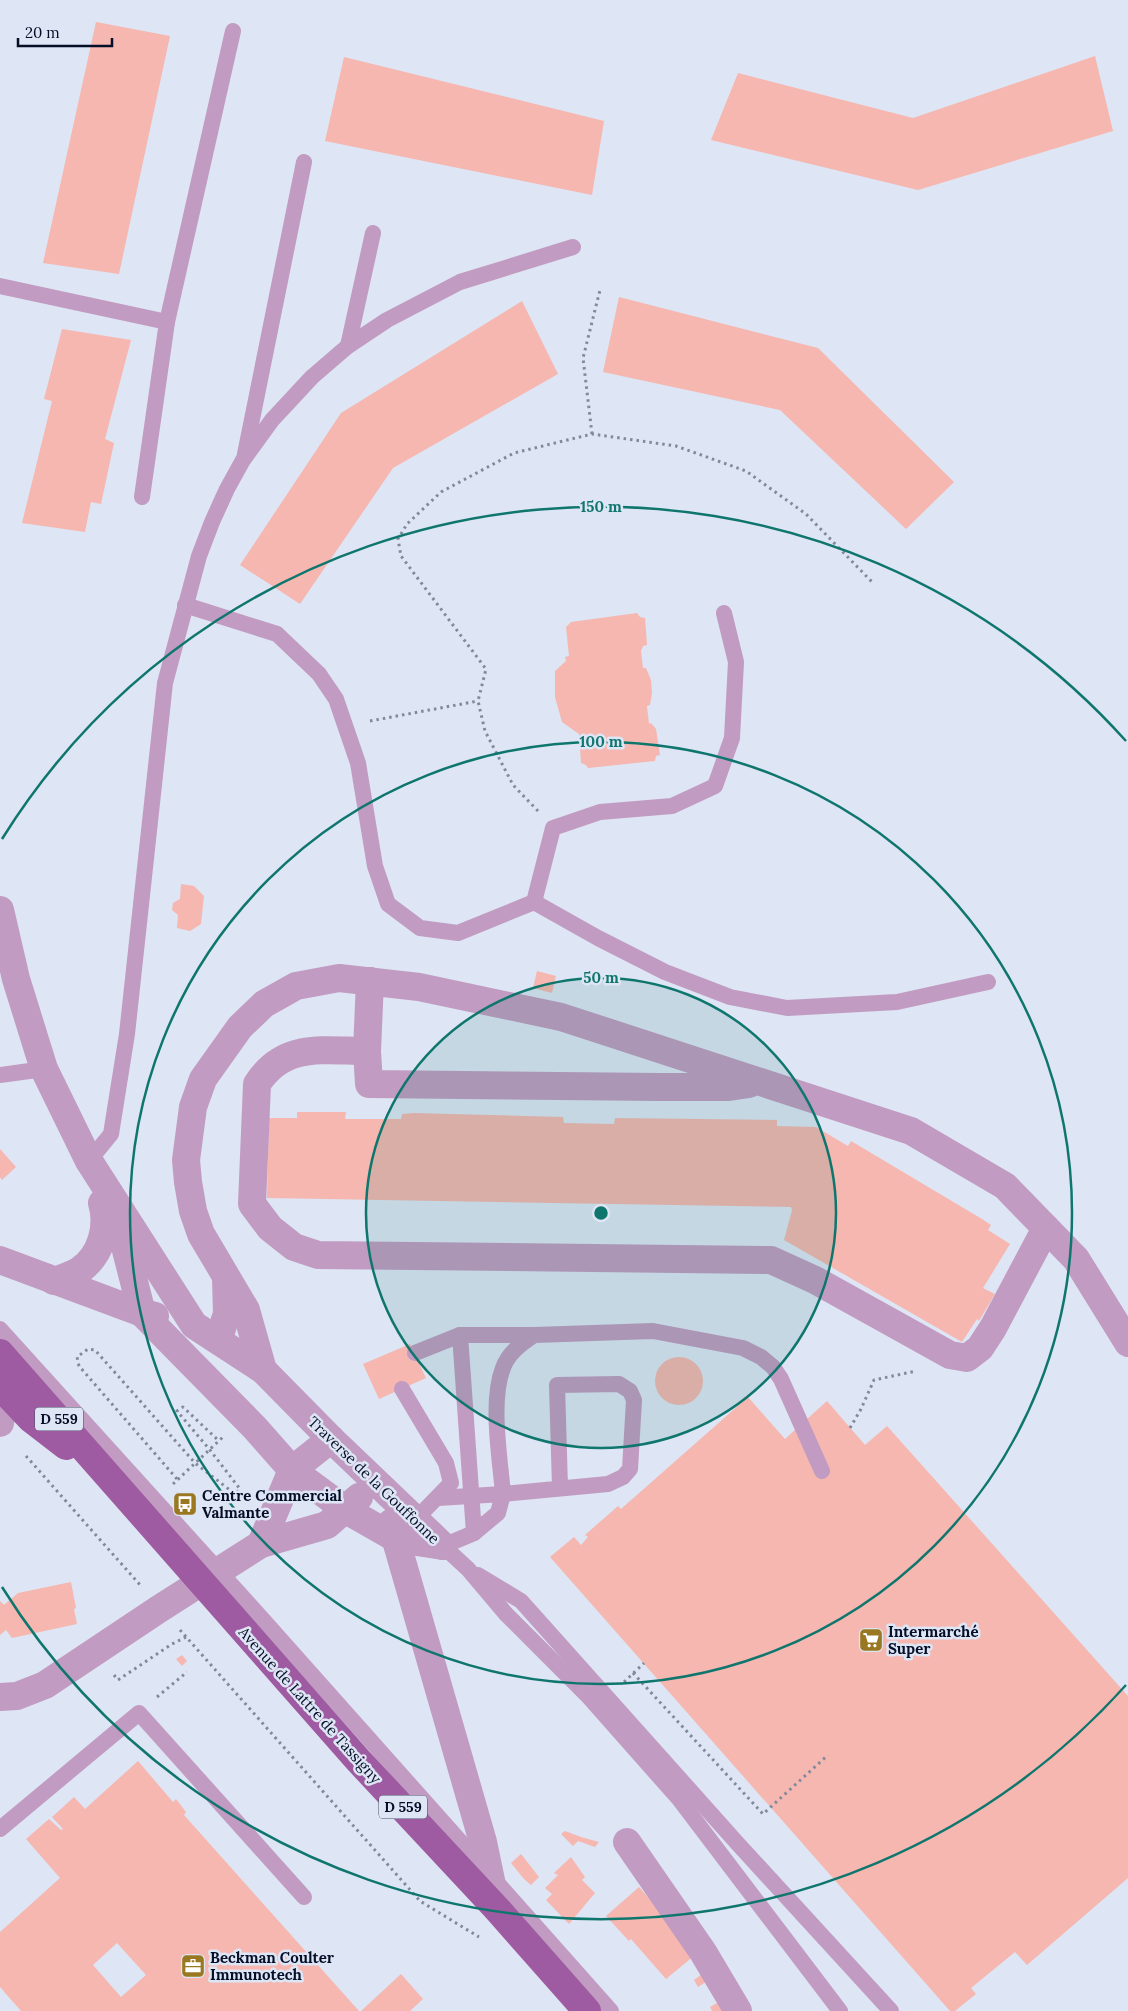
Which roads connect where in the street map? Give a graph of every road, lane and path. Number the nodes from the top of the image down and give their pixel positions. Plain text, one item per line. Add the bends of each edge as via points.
1 (233, 31) dead end
2 (304, 162) dead end
3 (373, 233) dead end
4 (573, 247) dead end
5 (0, 286) edge
6 (600, 290) dead end
7 (167, 322) junction
8 (348, 346) junction
9 (592, 434) junction
10 (243, 460) junction
11 (142, 497) dead end
12 (872, 582) dead end
13 (185, 606) junction
14 (724, 614) dead end
15 (478, 702) junction
16 (382, 719) dead end
17 (553, 828) junction
18 (534, 902) junction
19 (0, 910) edge
20 (370, 981) junction
21 (988, 982) dead end
22 (367, 1051) junction
23 (44, 1069) junction
24 (0, 1075) edge
25 (763, 1083) junction
26 (89, 1161) junction
27 (112, 1197) junction
28 (1046, 1228) junction
29 (0, 1260) edge
30 (226, 1274) junction
31 (54, 1281) junction
32 (142, 1313) junction
33 (194, 1324) junction
34 (0, 1328) edge
35 (460, 1335) junction
36 (534, 1335) junction
37 (218, 1340) junction
38 (1128, 1343) edge
39 (0, 1353) edge
40 (415, 1353) dead end
41 (263, 1370) junction
42 (914, 1372) dead end
43 (3, 1389) edge
44 (402, 1389) dead end
45 (31, 1419) junction
46 (0, 1424) edge
47 (850, 1428) dead end
48 (331, 1439) junction
49 (210, 1450) junction
50 (26, 1455) dead end
51 (195, 1463) junction
52 (292, 1470) junction
53 (822, 1471) dead end
54 (376, 1482) junction
55 (117, 1486) junction
56 (560, 1488) junction
57 (503, 1494) junction
58 (472, 1496) junction
59 (438, 1498) junction
60 (346, 1510) junction
61 (416, 1519) junction
62 (474, 1533) junction
63 (397, 1539) junction
64 (260, 1544) junction
65 (443, 1546) junction
66 (194, 1559) junction
67 (468, 1569) junction
68 (143, 1589) dead end
69 (228, 1598) junction
70 (180, 1631) dead end
71 (186, 1637) junction
72 (187, 1672) dead end
73 (633, 1673) dead end
74 (118, 1680) dead end
75 (0, 1696) edge
76 (139, 1713) junction
77 (828, 1755) dead end
78 (0, 1829) edge
79 (627, 1842) dead end
80 (491, 1876) junction
81 (304, 1897) dead end
82 (497, 1909) junction
83 (478, 1936) dead end
84 (587, 2011) edge
85 (611, 2011) edge
86 (738, 2011) edge
87 (840, 2011) edge
88 (891, 2011) edge

1 - 7 lane
2 - 10 lane
3 - 8 lane
4 - 8 lane via 460,282 387,320
5 - 7 lane
6 - 9 path via 583,358
7 - 11 lane
8 - 10 lane via 279,413
9 - 12 path via 676,446 746,471 806,514
9 - 15 path via 514,453 441,492 407,524 398,539 401,556 486,669
10 - 13 lane via 212,522
13 - 18 lane via 277,634 319,674 336,700 358,763 374,866 388,904 420,928 458,934
13 - 26 lane via 165,682 128,1034 111,1134
14 - 17 lane via 736,662 732,738 715,786 672,806 600,812
15 - 16 path
15 - 17 path via 485,731 513,785
17 - 18 lane
18 - 21 lane via 665,972 730,997 787,1008 897,1002
19 - 23 street, Traverse de la Gouffonne via 16,980
20 - 22 street
20 - 25 street via 419,987 561,1017
20 - 30 street via 339,978 296,986 264,1004 240,1027 203,1080 193,1106 189,1131 188,1182 193,1211 202,1234
22 - 25 street via 369,1084 729,1087
22 - 28 street via 315,1050 289,1055 265,1071 257,1084 252,1204 270,1228 294,1247 318,1255 771,1260 950,1355 967,1358 980,1348 993,1328
23 - 24 lane
23 - 26 street, Traverse de la Gouffonne
25 - 28 street via 911,1131 1005,1186
26 - 27 street, Traverse de la Gouffonne
26 - 31 street, Traverse de la Gouffonne via 104,1209 104,1238 80,1271
27 - 32 street, Traverse de la Gouffonne
27 - 33 street, Traverse de la Gouffonne
28 - 38 street via 1076,1259
29 - 31 street
30 - 37 street via 227,1314
30 - 41 street via 246,1310
31 - 32 street
32 - 33 street
32 - 52 street, Traverse de la Gouffonne via 256,1428
33 - 37 street, Traverse de la Gouffonne
34 - 66 lane
35 - 36 lane
35 - 40 lane
35 - 58 lane
36 - 53 lane via 653,1331 743,1348 761,1356 781,1380
36 - 57 lane via 519,1345 503,1366 496,1393
37 - 41 street, Traverse de la Gouffonne
39 - 55 main road, Avenue de Lattre de Tassigny / D 559
41 - 48 street, Traverse de la Gouffonne
42 - 47 path via 874,1380
43 - 45 main road, Avenue de Lattre de Tassigny / D 559
43 - 46 street
44 - 59 lane via 446,1463 451,1483
45 - 46 street
45 - 55 main road, Avenue de Lattre de Tassigny / D 559
48 - 52 street
48 - 54 street, Traverse de la Gouffonne
49 - 49 path via 219,1441 183,1407 177,1411
49 - 51 path
49 - 51 path via 240,1489 235,1494
50 - 68 path
51 - 51 path via 95,1350 88,1349 77,1357 79,1366 177,1479
52 - 60 street, Traverse de la Gouffonne
52 - 64 street
54 - 60 street
54 - 61 street, Traverse de la Gouffonne
54 - 63 street
55 - 66 main road, Avenue de Lattre de Tassigny / D 559
56 - 56 lane via 557,1385 619,1384 630,1391 634,1400 630,1468 623,1477 608,1484
56 - 57 lane
57 - 58 lane
57 - 62 lane via 498,1513
58 - 59 lane
58 - 62 lane
59 - 61 lane
60 - 63 street, Traverse de la Gouffonne
60 - 64 street via 327,1525
61 - 65 street, Traverse de la Gouffonne
62 - 65 lane
63 - 65 street, Traverse de la Gouffonne
63 - 80 street via 412,1603
64 - 75 street via 45,1685 18,1696
65 - 67 lane
66 - 69 main road, Avenue de Lattre de Tassigny / D 559
67 - 87 lane via 506,1614 587,1695 679,1799
67 - 88 lane via 521,1601
69 - 80 lane
69 - 82 main road, Avenue de Lattre de Tassigny / D 559 via 358,1760
70 - 71 path
71 - 74 path
71 - 83 path via 420,1901
72 - 76 path
73 - 77 path via 762,1814
76 - 78 lane
76 - 81 lane
79 - 86 street via 703,1952
80 - 82 street
80 - 85 lane
82 - 84 main road, Avenue de Lattre de Tassigny / D 559

